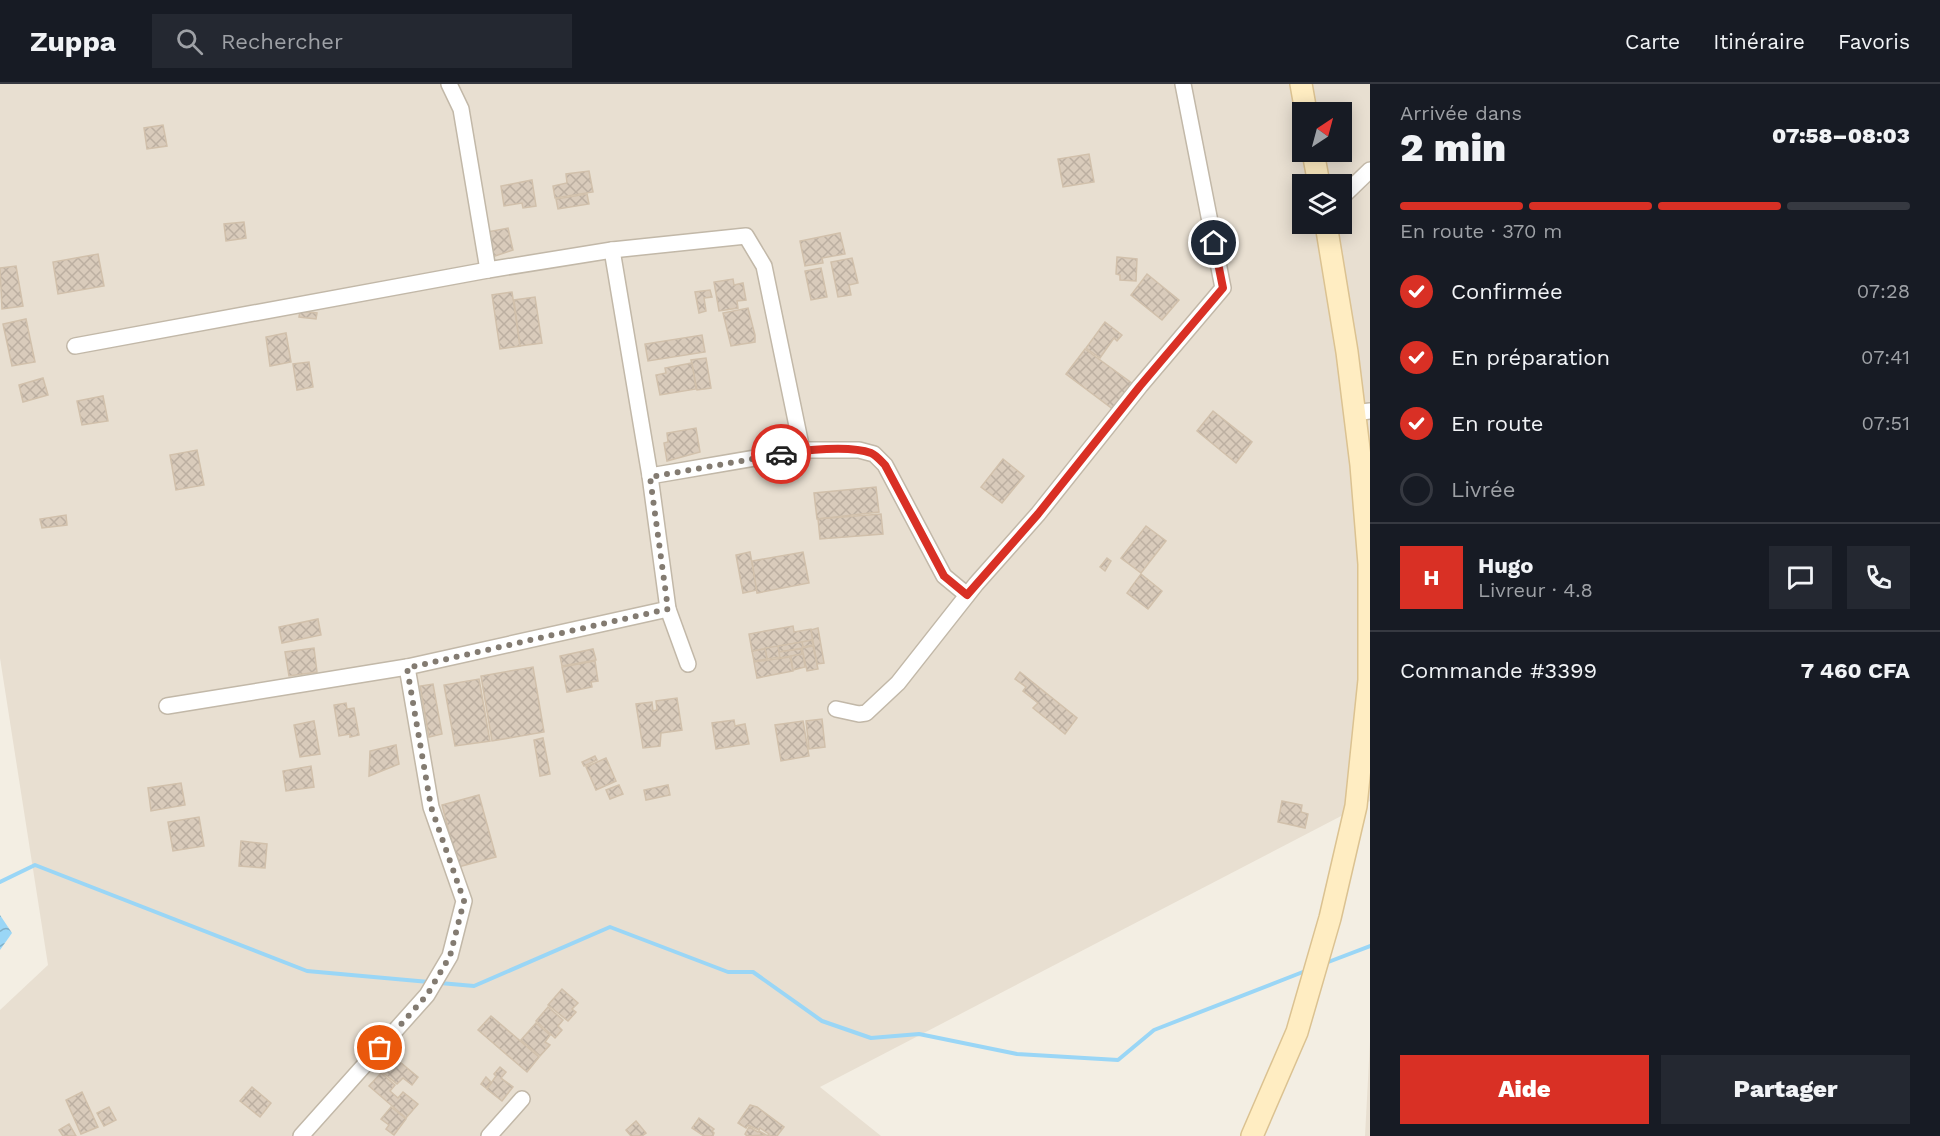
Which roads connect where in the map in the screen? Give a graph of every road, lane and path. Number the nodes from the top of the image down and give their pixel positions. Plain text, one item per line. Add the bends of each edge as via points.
1 (449, 84) edge
2 (1183, 84) edge
3 (1301, 84) edge
4 (1304, 102) edge
5 (1370, 170) edge
6 (1352, 187) edge
7 (1328, 234) edge
8 (612, 250) junction
9 (488, 270) junction
10 (75, 346) dead end
11 (1362, 412) edge
12 (802, 450) junction
13 (650, 477) junction
14 (967, 595) junction
15 (668, 609) junction
16 (688, 664) dead end
17 (407, 668) junction
18 (167, 706) dead end
19 (836, 709) dead end
20 (522, 1099) dead end
21 (301, 1136) edge
22 (489, 1136) edge
23 (1252, 1136) edge

1 - 9 street via 461,109
2 - 14 street via 1223,288
3 - 4 main road
5 - 6 street
7 - 11 main road via 1347,352
8 - 9 street
8 - 12 street via 746,236 764,266
8 - 13 street
9 - 10 street
11 - 23 main road via 1361,465 1369,564 1369,680 1356,806 1330,918 1297,1032
12 - 13 street
12 - 14 street via 859,450 874,454 885,465 944,576
13 - 15 street
14 - 19 street via 898,683 866,713
15 - 16 street
15 - 17 street
17 - 18 street
17 - 21 street via 431,807 464,901 450,956 427,995
20 - 22 street

